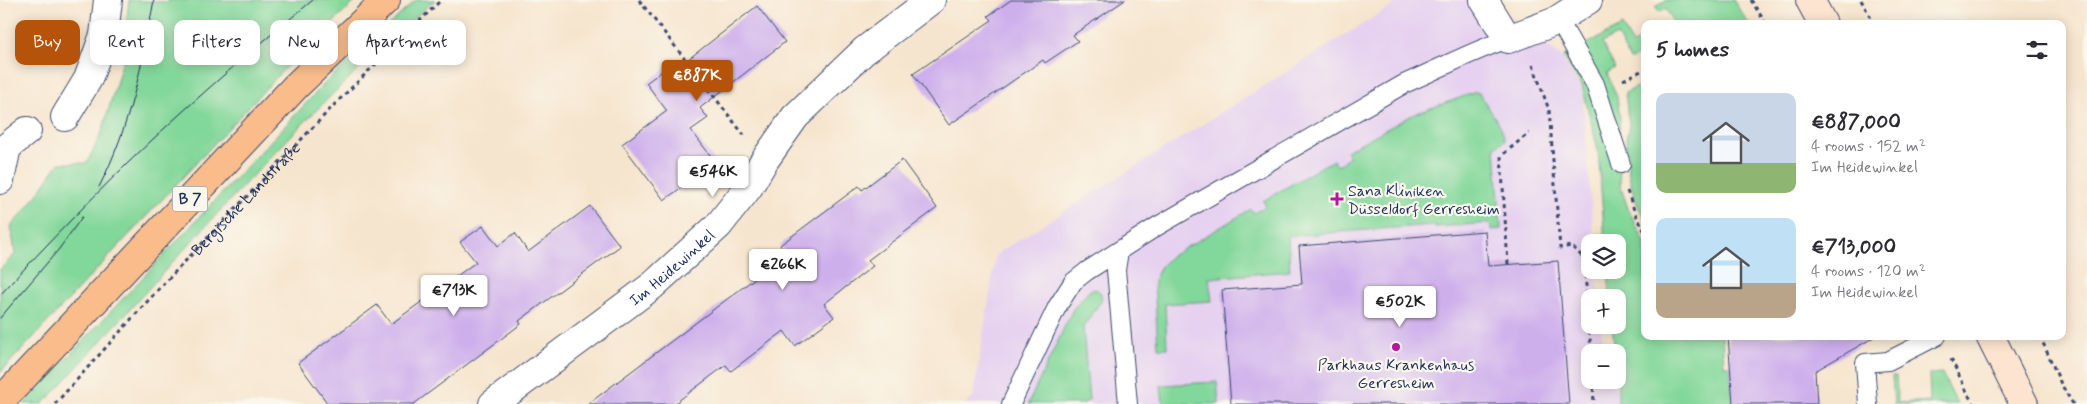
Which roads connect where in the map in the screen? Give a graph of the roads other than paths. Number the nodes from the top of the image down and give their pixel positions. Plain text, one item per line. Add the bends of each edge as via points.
1 (108, 0) edge
2 (386, 0) edge
3 (931, 0) edge
4 (1484, 0) edge
5 (1588, 0) edge
6 (1810, 0) edge
7 (1558, 19) junction
8 (1821, 20) edge
9 (1515, 36) junction
10 (65, 117) dead end
11 (27, 131) dead end
12 (1621, 164) dead end
13 (0, 180) edge
14 (1119, 251) junction
15 (1929, 340) edge
16 (1992, 340) edge
17 (0, 402) edge
18 (493, 404) edge
19 (1011, 404) edge
20 (1128, 404) edge
21 (1868, 404) edge
22 (2024, 404) edge

1 - 10 street via 104,35 91,70
2 - 17 main road, B 7 via 296,86
3 - 18 street, Im Heidewinkel via 864,51 795,117 748,188 718,226 652,286
4 - 9 street
5 - 7 street
6 - 8 main road
7 - 9 street
7 - 12 lane via 1595,84
9 - 14 lane via 1482,47 1404,84
11 - 13 street via 7,147
14 - 19 lane via 1073,282
14 - 20 lane via 1116,270
15 - 21 lane via 1888,361 1866,362
16 - 22 main road

